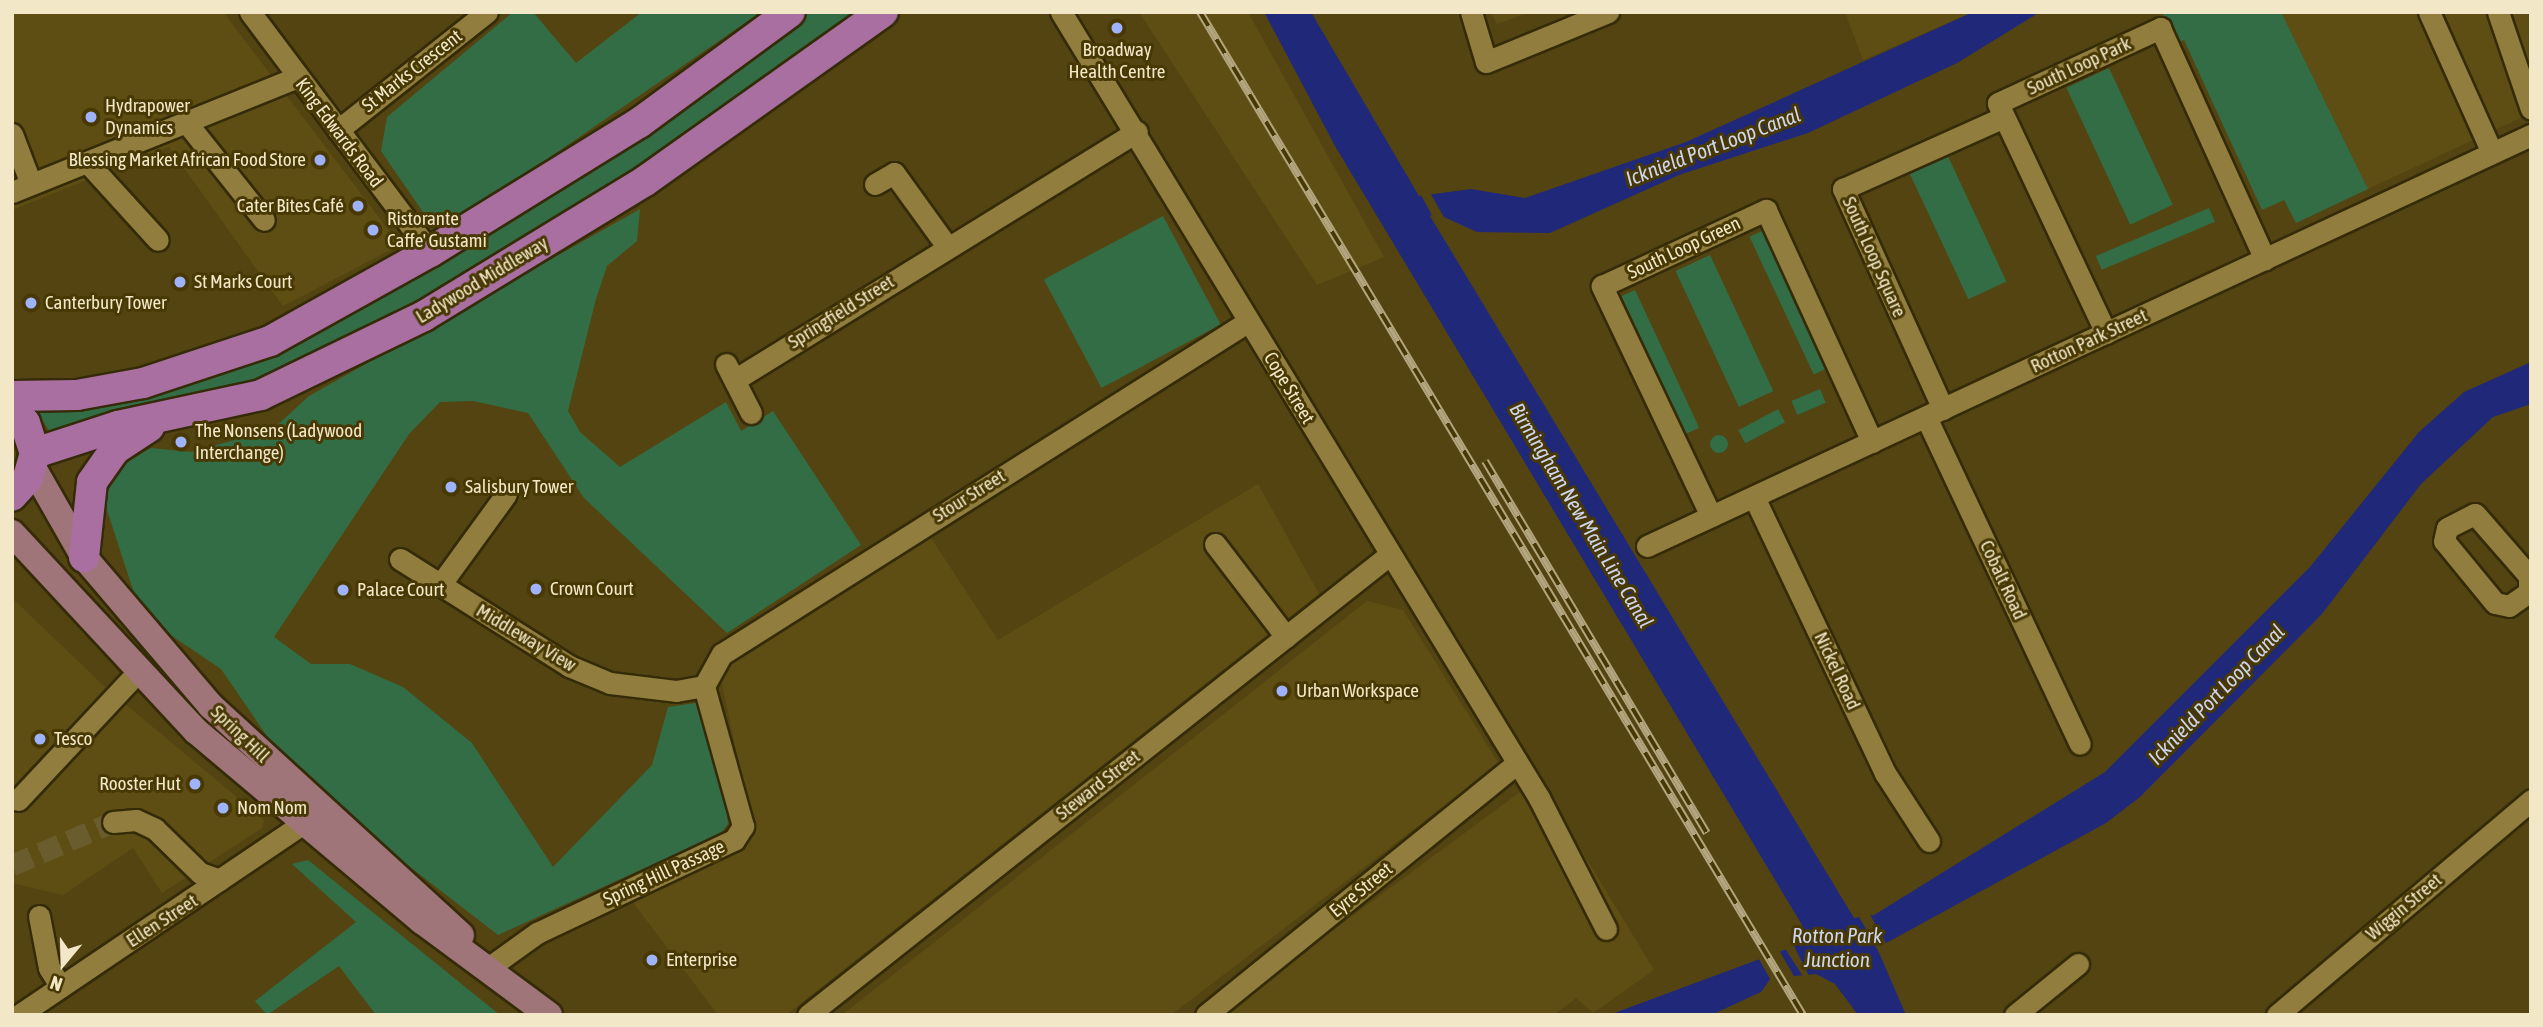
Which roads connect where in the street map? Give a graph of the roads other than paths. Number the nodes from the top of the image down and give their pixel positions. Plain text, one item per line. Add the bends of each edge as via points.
1 (250, 12) edge
2 (487, 12) edge
3 (790, 12) edge
4 (883, 12) edge
5 (1061, 12) edge
6 (1471, 12) edge
7 (2429, 12) edge
8 (2498, 12) edge
9 (1605, 13) edge
10 (296, 78) junction
11 (2531, 109) edge
12 (2004, 117) junction
13 (186, 122) junction
14 (338, 130) junction
15 (1137, 131) junction
16 (12, 134) edge
17 (2531, 135) edge
18 (2492, 153) junction
19 (88, 162) junction
20 (875, 184) dead end
21 (22, 188) edge
22 (264, 220) dead end
23 (158, 240) dead end
24 (946, 245) junction
25 (430, 252) junction
26 (2265, 259) junction
27 (1249, 321) junction
28 (2106, 333) junction
29 (12, 396) edge
30 (12, 410) edge
31 (751, 413) dead end
32 (1935, 413) junction
33 (163, 417) junction
34 (1872, 442) junction
35 (34, 459) junction
36 (506, 494) dead end
37 (12, 496) edge
38 (1754, 497) junction
39 (1712, 516) junction
40 (12, 533) edge
41 (1215, 544) dead end
42 (1647, 546) dead end
43 (1388, 556) junction
44 (84, 557) junction
45 (400, 559) dead end
46 (440, 585) junction
47 (1286, 637) junction
48 (136, 674) junction
49 (704, 686) junction
50 (2080, 744) dead end
51 (1515, 765) junction
52 (18, 800) dead end
53 (2531, 800) edge
54 (113, 822) tunnel mouth
55 (302, 824) junction
56 (1929, 841) dead end
57 (220, 880) junction
58 (39, 916) dead end
59 (1606, 929) dead end
60 (2078, 964) dead end
61 (491, 967) junction
62 (61, 987) junction
63 (25, 1013) edge
64 (549, 1015) edge
65 (808, 1015) edge
66 (1206, 1015) edge
67 (2015, 1015) edge
68 (2277, 1015) edge

1 - 10 street, King Edwards Road
2 - 14 street, St Marks Crescent
3 - 25 highway via 639,123
4 - 33 highway, Ladywood Middleway via 645,181 424,316 261,395
5 - 15 street, Cope Street
6 - 9 street via 1486,62
7 - 18 street
8 - 11 street
10 - 13 street
10 - 14 street, King Edwards Road
12 - 26 street, South Loop Park via 1998,103 2160,28
12 - 28 street
12 - 32 street, South Loop Square via 1843,189
13 - 19 street
13 - 22 street
14 - 25 street, King Edwards Road
15 - 24 street, Springfield Street
15 - 27 street, Cope Street
16 - 21 street
17 - 18 street, Rotton Park Street
18 - 26 street, Rotton Park Street
19 - 21 street
19 - 23 street
20 - 24 street via 894,173
24 - 31 street, Springfield Street via 731,371
25 - 29 highway via 270,341 221,359 77,395
26 - 28 street, Rotton Park Street
27 - 43 street, Cope Street
27 - 49 street, Stour Street via 722,654
28 - 32 street, Rotton Park Street
30 - 35 highway, Spring Hill via 25,423
32 - 34 street, Rotton Park Street
32 - 50 street, Cobalt Road
33 - 35 highway, Ladywood Middleway
33 - 44 highway via 103,462 92,482
34 - 38 street, Rotton Park Street
34 - 39 street, South Loop Green via 1766,210 1614,280 1602,286
35 - 37 highway
35 - 44 main road, Spring Hill
36 - 46 street
38 - 39 street, Rotton Park Street
38 - 56 street, Nickel Road via 1885,773
39 - 42 street, Rotton Park Street
40 - 48 main road, Spring Hill via 41,557
41 - 47 street
43 - 47 street, Steward Street
43 - 51 street, Cope Street
44 - 61 main road, Spring Hill via 211,706 428,900
45 - 46 street, Middleway View
46 - 49 street, Middleway View via 569,666 610,682 676,691
47 - 65 street, Steward Street
48 - 52 street
48 - 55 main road, Spring Hill
49 - 61 street, Spring Hill Passage via 743,826 734,840 537,933
51 - 59 street, Cope Street via 1539,798
51 - 66 street, Eyre Street
53 - 68 street, Wiggin Street
54 - 57 street via 136,820 155,829 200,873
55 - 57 street, Ellen Street
55 - 61 main road, Spring Hill via 422,921
57 - 62 street, Ellen Street
58 - 62 street via 49,968
60 - 67 street
61 - 64 main road, Spring Hill
62 - 63 street, Ellen Street

